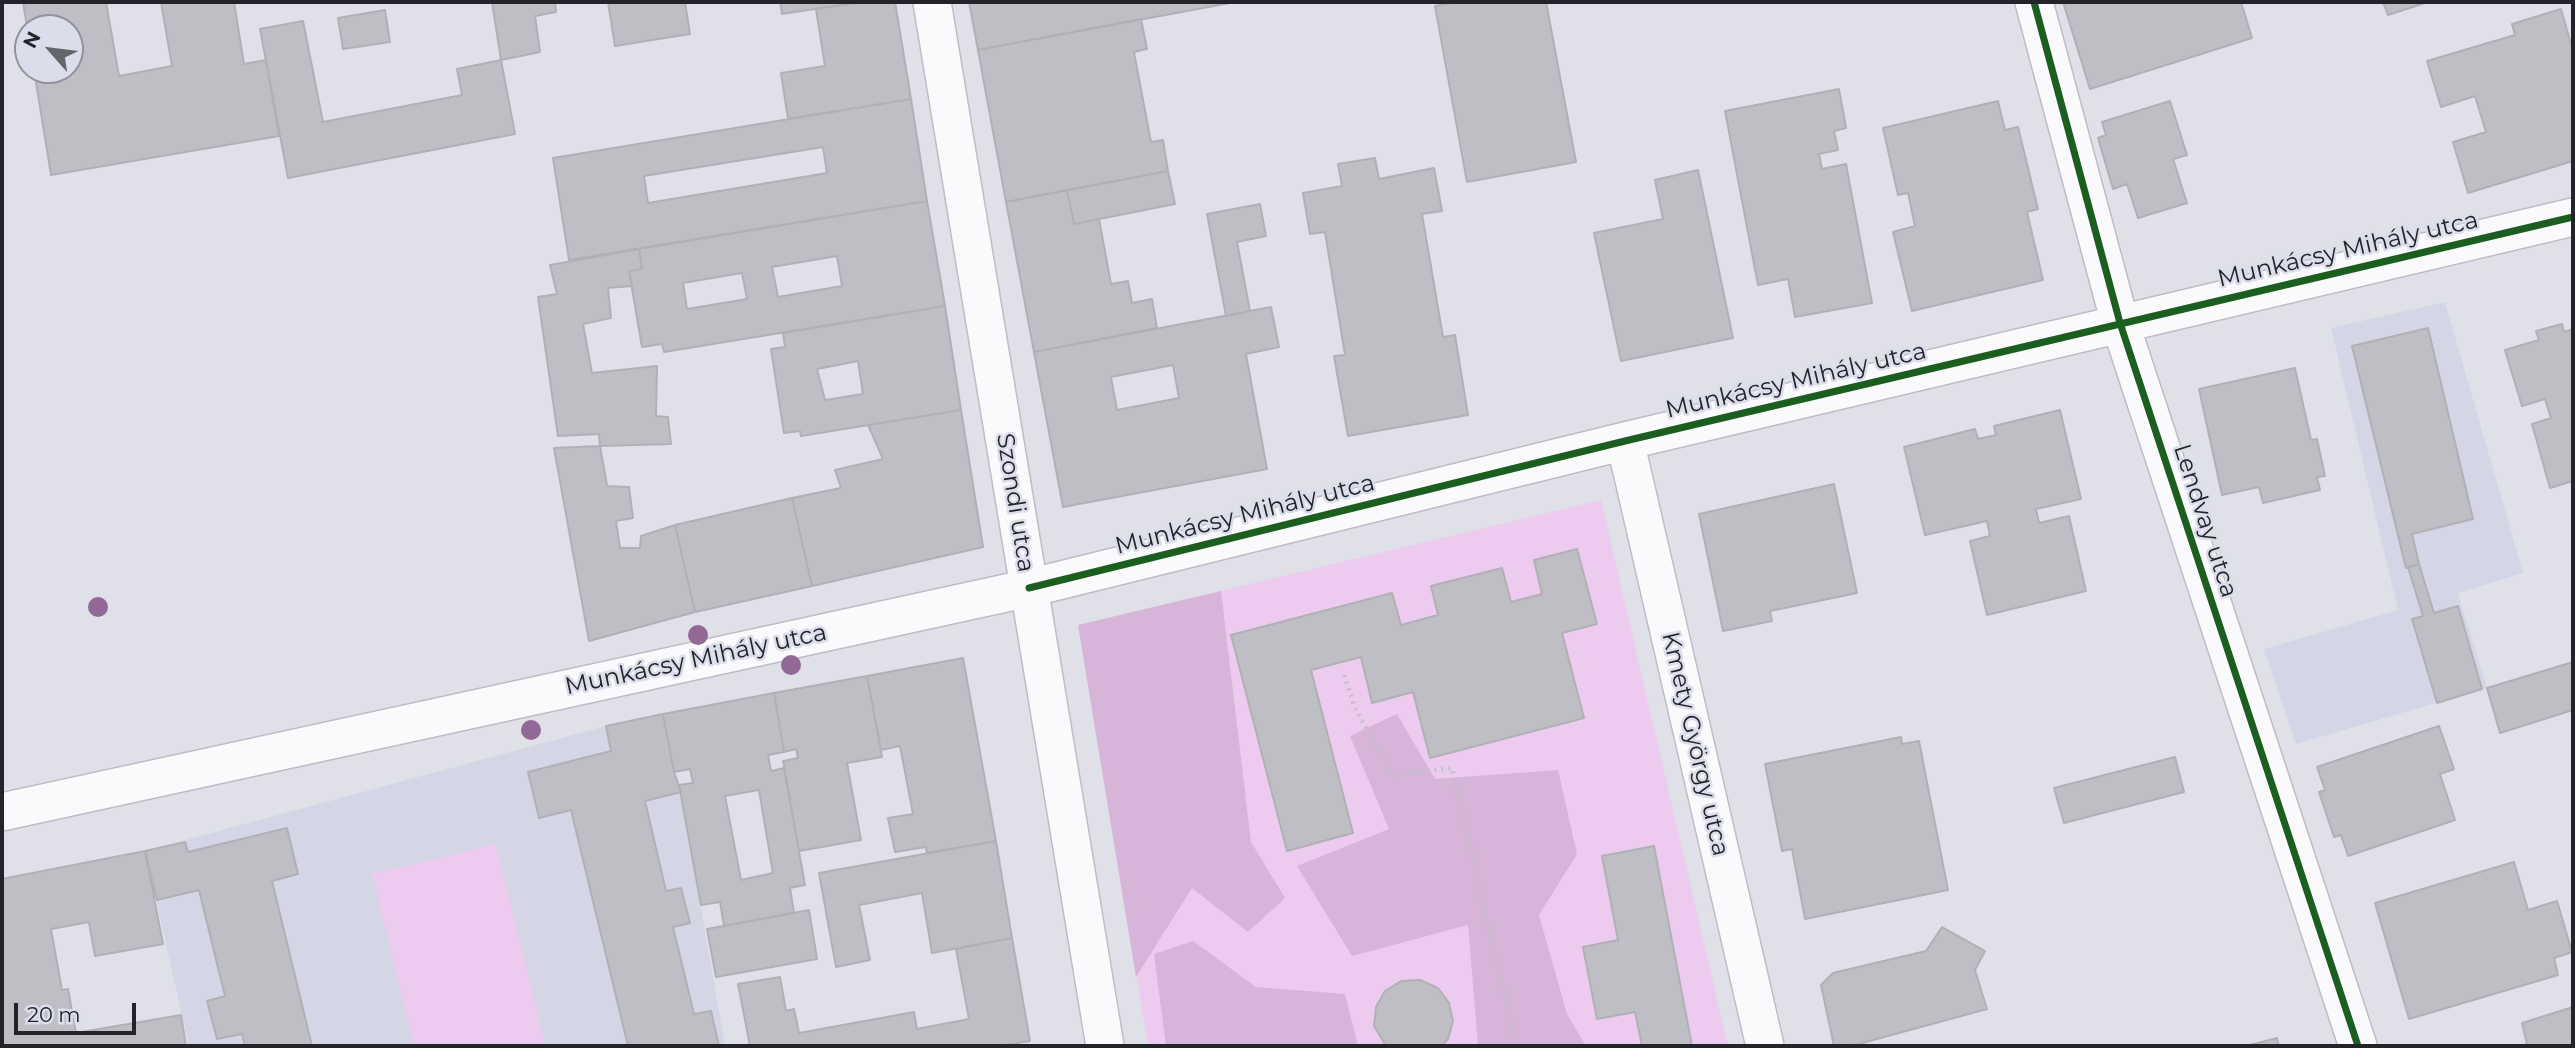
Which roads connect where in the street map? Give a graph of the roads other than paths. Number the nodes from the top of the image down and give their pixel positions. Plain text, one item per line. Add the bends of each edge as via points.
1 (932, 2) edge
2 (2034, 2) edge
3 (2573, 217) edge
4 (2120, 323) junction
5 (1625, 441) junction
6 (1029, 588) junction
7 (2, 812) edge
8 (1105, 1046) edge
9 (1765, 1046) edge
10 (2358, 1046) edge

1 - 6 street, Szondi utca
2 - 4 street, Lendvay utca
3 - 4 street, Munkácsy Mihály utca
4 - 5 street, Munkácsy Mihály utca
4 - 10 street, Lendvay utca
5 - 6 street, Munkácsy Mihály utca
5 - 9 street, Kmety György utca
6 - 7 street, Munkácsy Mihály utca
6 - 8 street, Szondi utca

